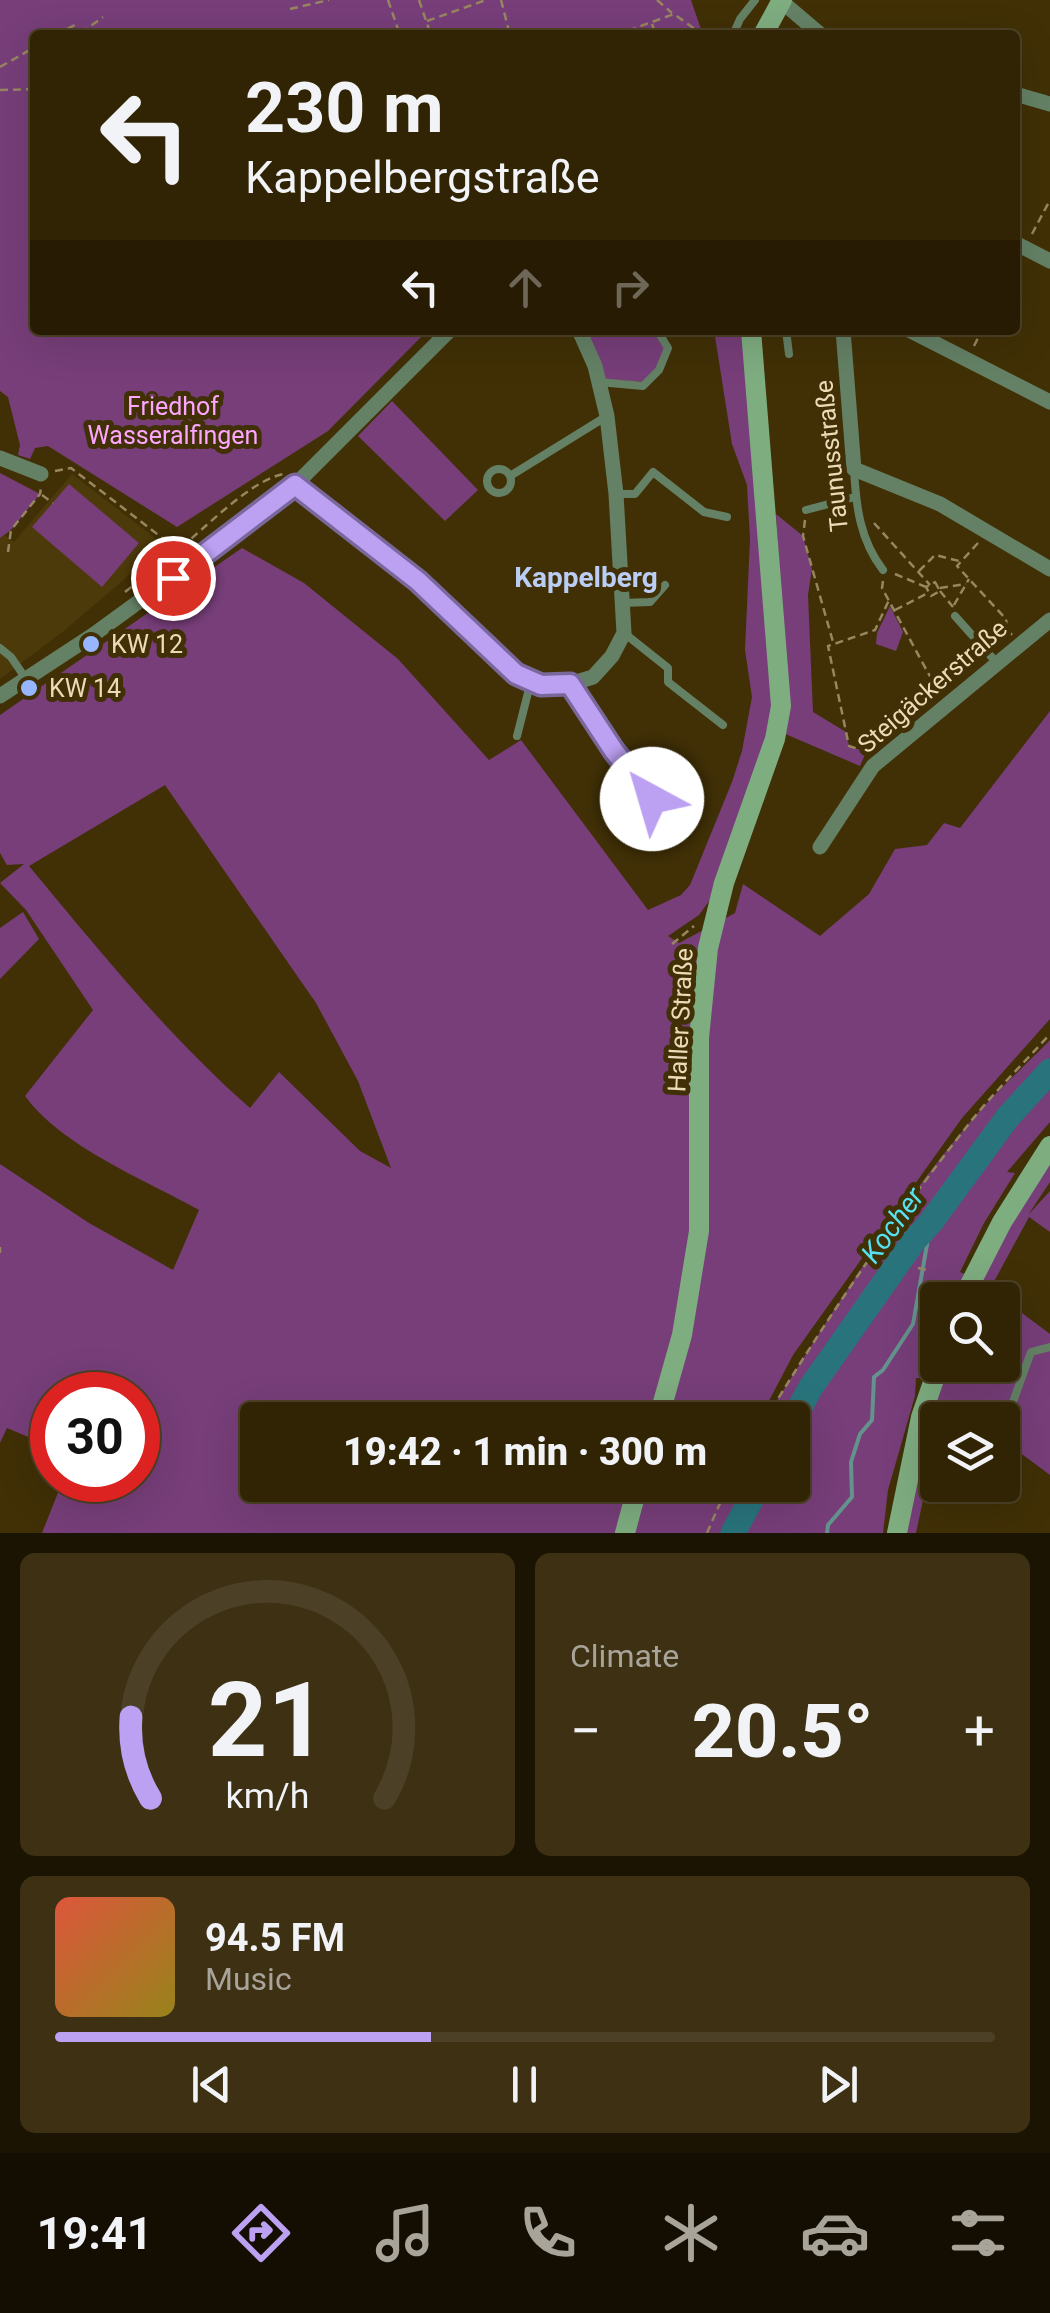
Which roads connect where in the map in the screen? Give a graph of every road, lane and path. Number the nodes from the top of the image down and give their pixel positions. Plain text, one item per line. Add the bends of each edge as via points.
1 (329, 0) edge
2 (388, 0) edge
3 (420, 0) edge
4 (486, 0) edge
5 (501, 0) edge
6 (656, 0) edge
7 (756, 0) edge
8 (782, 0) edge
9 (290, 10) dead end
10 (674, 14) junction
11 (103, 18) dead end
12 (427, 21) junction
13 (652, 24) junction
14 (87, 30) edge
15 (398, 30) edge
16 (430, 30) edge
17 (509, 30) edge
18 (632, 30) edge
19 (654, 30) edge
20 (695, 30) edge
21 (736, 30) edge
22 (766, 30) edge
23 (815, 30) edge
24 (30, 50) edge
25 (0, 68) edge
26 (30, 88) edge
27 (0, 90) edge
28 (1020, 95) edge
29 (1050, 104) edge
30 (1050, 200) edge
31 (1020, 246) edge
32 (1050, 261) edge
33 (445, 335) edge
34 (581, 335) edge
35 (660, 335) edge
36 (751, 335) edge
37 (786, 335) edge
38 (843, 335) edge
39 (919, 335) edge
40 (980, 335) edge
41 (788, 354) dead end
42 (967, 360) junction
43 (599, 382) junction
44 (1050, 402) edge
45 (607, 416) junction
46 (0, 458) edge
47 (854, 469) junction
48 (42, 474) joint
49 (510, 476) dead end
50 (295, 485) junction
51 (616, 494) junction
52 (855, 497) junction
53 (53, 503) dead end
54 (806, 510) joint
55 (858, 515) junction
56 (727, 517) dead end
57 (989, 530) junction
58 (8, 552) dead end
59 (960, 561) junction
60 (1050, 569) edge
61 (883, 570) junction
62 (918, 572) junction
63 (968, 582) junction
64 (665, 585) dead end
65 (928, 586) junction
66 (940, 590) junction
67 (929, 592) junction
68 (889, 600) junction
69 (622, 603) junction
70 (895, 610) junction
71 (954, 612) junction
72 (1050, 620) edge
73 (624, 633) junction
74 (1020, 643) junction
75 (834, 644) junction
76 (0, 648) edge
77 (997, 662) junction
78 (26, 679) junction
79 (532, 681) junction
80 (570, 684) junction
81 (0, 696) edge
82 (946, 705) junction
83 (723, 725) dead end
84 (517, 736) dead end
85 (883, 758) junction
86 (652, 799) dead end
87 (820, 846) dead end
88 (1050, 1034) edge
89 (1050, 1146) edge
90 (918, 1268) dead end
91 (927, 1270) dead end
92 (971, 1282) edge
93 (1050, 1348) edge
94 (932, 1382) edge
95 (663, 1402) edge
96 (777, 1402) edge
97 (1012, 1402) edge
98 (633, 1502) edge
99 (721, 1502) edge
100 (625, 1533) edge
101 (707, 1533) edge
102 (897, 1533) edge

1 - 9 path
2 - 15 path
3 - 12 path
4 - 12 path
5 - 17 path
6 - 10 path
7 - 21 lane
8 - 22 main road
8 - 23 street
10 - 13 path
10 - 20 path
11 - 14 path
12 - 16 path
13 - 18 path
13 - 19 path
24 - 25 path
26 - 27 path
28 - 29 street
30 - 31 path
31 - 32 street
33 - 50 street
34 - 43 street
35 - 43 lane via 668,348 643,386
36 - 95 main road, Haller Straße via 781,706 708,948 699,1038 699,1231
37 - 41 lane
38 - 47 street, Taunusstraße
39 - 42 street
40 - 42 path
42 - 44 street
43 - 45 street
45 - 49 lane
45 - 51 street
46 - 48 street
47 - 52 lane, Taunusstraße
47 - 57 street
48 - 50 path via 71,468 178,550 274,476 283,474
50 - 78 street
50 - 79 street
51 - 56 lane via 635,494 653,472 704,512
51 - 69 street
52 - 54 lane
52 - 55 lane, Taunusstraße
53 - 58 path via 40,494 11,530
54 - 75 path via 803,536
55 - 61 lane, Taunusstraße via 869,552
55 - 62 path via 865,514
57 - 59 path
57 - 60 street
59 - 62 path via 934,556
59 - 63 path
61 - 65 path
61 - 68 path
62 - 65 path
63 - 66 path
63 - 71 path
63 - 74 path
64 - 69 lane via 650,602
65 - 66 path via 936,582
65 - 67 path
66 - 67 path
66 - 71 path
67 - 70 path
68 - 70 path
68 - 75 path via 875,630
69 - 73 street
70 - 82 path
71 - 77 lane
72 - 74 street, Steigäckerstraße
73 - 80 street via 592,677
73 - 83 lane via 668,668 668,682
74 - 77 street, Steigäckerstraße
75 - 85 path via 828,646 849,746
76 - 78 lane
77 - 82 street, Steigäckerstraße
78 - 81 street
79 - 80 street
79 - 84 lane
80 - 86 street
82 - 85 street, Steigäckerstraße
85 - 87 street, Steigäckerstraße
88 - 96 path via 970,1122 860,1272
89 - 92 main road
90 - 91 path
93 - 97 lane via 1031,1352
94 - 102 main road
98 - 100 main road
99 - 101 path

